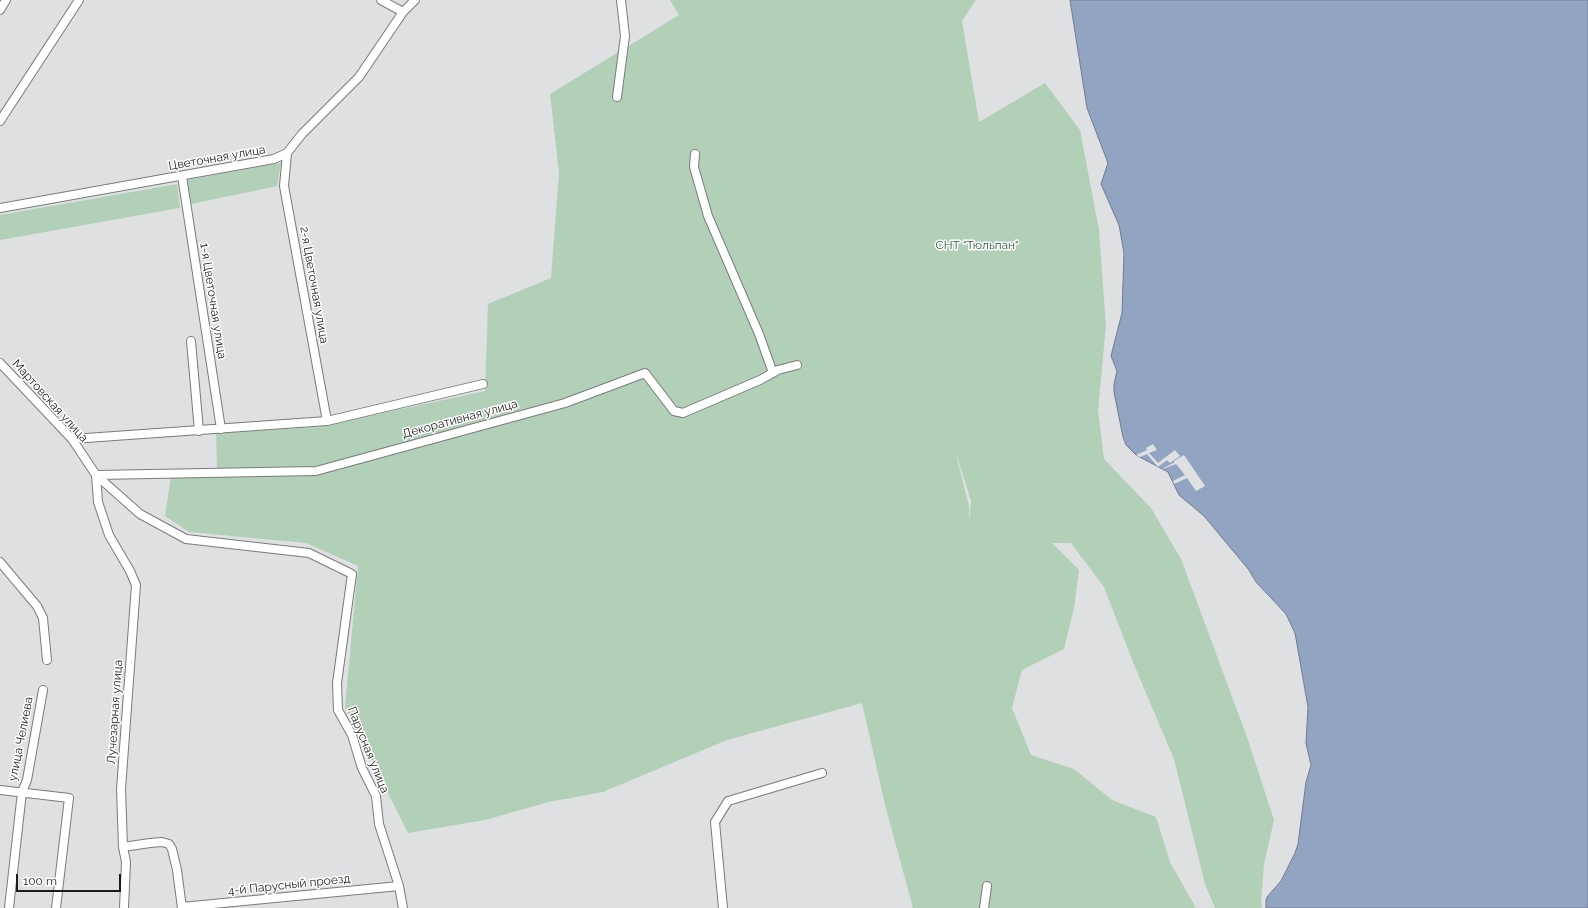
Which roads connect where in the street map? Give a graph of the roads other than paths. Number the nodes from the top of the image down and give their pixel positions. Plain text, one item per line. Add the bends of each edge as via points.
1 (6, 0) edge
2 (79, 0) edge
3 (381, 0) edge
4 (415, 0) edge
5 (621, 0) edge
6 (0, 10) edge
7 (403, 12) junction
8 (617, 96) dead end
9 (0, 119) edge
10 (287, 152) junction
11 (695, 154) dead end
12 (182, 176) junction
13 (0, 208) edge
14 (190, 341) dead end
15 (0, 363) edge
16 (797, 365) dead end
17 (773, 372) junction
18 (483, 384) dead end
19 (327, 421) junction
20 (221, 429) junction
21 (199, 431) junction
22 (72, 440) junction
23 (96, 475) junction
24 (0, 562) edge
25 (352, 574) joint
26 (47, 660) dead end
27 (42, 690) dead end
28 (822, 773) dead end
29 (0, 790) edge
30 (22, 792) junction
31 (123, 847) junction
32 (399, 886) junction
33 (987, 886) dead end
34 (9, 908) edge
35 (56, 908) edge
36 (124, 908) edge
37 (182, 908) edge
38 (403, 908) edge
39 (723, 908) edge
40 (984, 908) edge

1 - 6 street
2 - 9 street
3 - 7 street
4 - 7 street, Цветочная улица
5 - 8 street via 625,36
7 - 10 street, Цветочная улица via 359,77
10 - 12 street, Цветочная улица via 274,159
10 - 19 street, 2-я Цветочная улица via 284,186
11 - 17 street via 694,167 708,216
12 - 13 street, Цветочная улица
12 - 20 street, 1-я Цветочная улица
14 - 21 street
15 - 22 street, Мартовская улица
16 - 17 street, Декоративная улица
17 - 23 street, Декоративная улица via 683,413 674,411 645,373 564,403 316,471
18 - 19 street
19 - 20 street
20 - 21 street
21 - 22 street
22 - 23 street, Мартовская улица
23 - 25 street, Мартовская улица via 140,514 186,539 309,553
23 - 31 street, Лучезарная улица via 98,502 109,535 136,585 121,789
24 - 26 street via 37,606 43,618
25 - 32 street, Парусная улица via 337,683 338,710 352,735 362,768 376,796 379,824
27 - 30 street, улица Челиева via 38,724 27,780
28 - 39 street via 728,801 715,822
29 - 30 street
30 - 34 street, улица Челиева
30 - 35 street via 69,798
31 - 36 street, Лучезарная улица via 126,862
31 - 37 street via 162,842 169,844 177,870
32 - 37 street, 4-й Парусный проезд
32 - 38 street, Парусная улица
33 - 40 street

